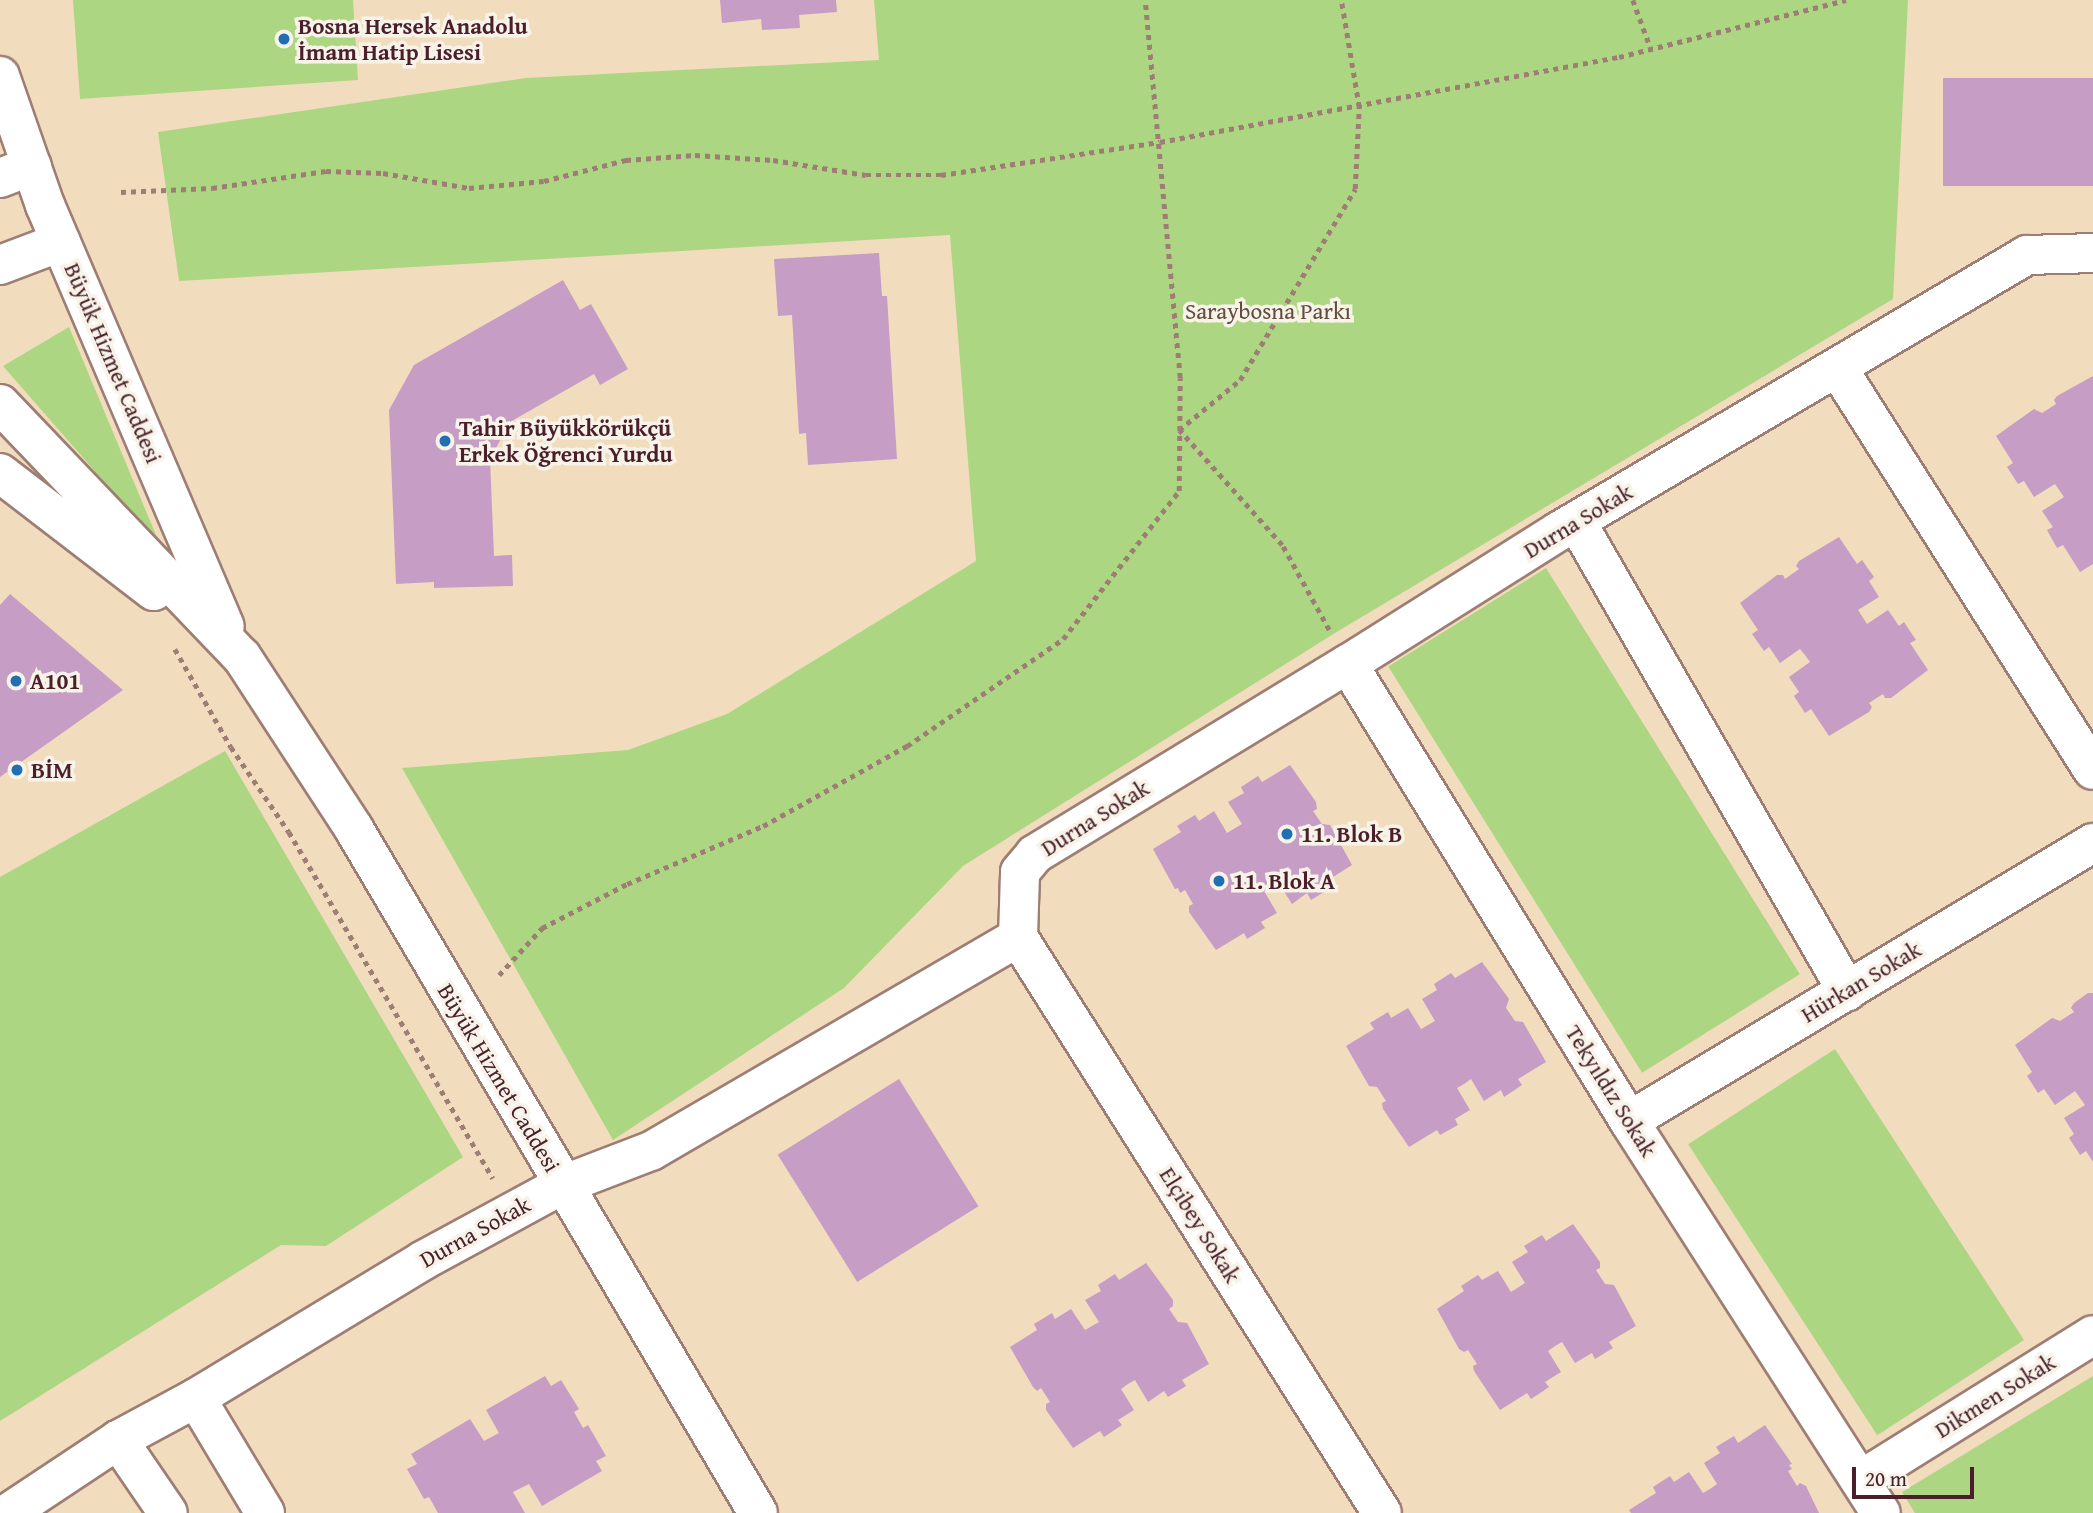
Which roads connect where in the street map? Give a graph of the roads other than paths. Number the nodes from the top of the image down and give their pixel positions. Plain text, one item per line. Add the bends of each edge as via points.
1 (0, 76) edge
2 (16, 172) edge
3 (61, 242) junction
4 (2093, 253) edge
5 (0, 265) edge
6 (1837, 367) junction
7 (0, 404) edge
8 (0, 473) edge
9 (1576, 521) junction
10 (238, 652) junction
11 (1348, 664) junction
12 (2093, 770) edge
13 (2093, 843) edge
14 (1018, 937) junction
15 (1847, 990) junction
16 (1629, 1121) junction
17 (562, 1185) junction
18 (2093, 1335) edge
19 (196, 1398) junction
20 (118, 1440) junction
21 (1862, 1479) junction
22 (8, 1513) edge
23 (168, 1513) edge
24 (265, 1513) edge
25 (758, 1513) edge
26 (1382, 1513) edge
27 (1881, 1513) edge

1 - 2 street, Büyük Hizmet Caddesi
2 - 3 street, Büyük Hizmet Caddesi
3 - 5 street
3 - 10 street, Büyük Hizmet Caddesi
4 - 6 street, Durna Sokak via 2027,255
6 - 9 street, Durna Sokak
6 - 12 street
7 - 10 street, Büyük Hizmet Caddesi
8 - 10 street
9 - 11 street, Durna Sokak
9 - 15 street
10 - 17 street, Büyük Hizmet Caddesi via 354,829
11 - 14 street, Durna Sokak via 1035,854 1020,872
11 - 16 street, Tekyıldız Sokak
13 - 15 street, Hürkan Sokak
14 - 17 street, Durna Sokak via 651,1151
14 - 26 street, Elçibey Sokak
15 - 16 street, Hürkan Sokak
16 - 21 street, Tekyıldız Sokak
17 - 19 street, Durna Sokak via 422,1261
17 - 25 street, Büyük Hizmet Caddesi
18 - 21 street, Dikmen Sokak
19 - 20 street, Durna Sokak
19 - 24 street
20 - 22 street, Durna Sokak
20 - 23 street
21 - 27 street, Tekyıldız Sokak

